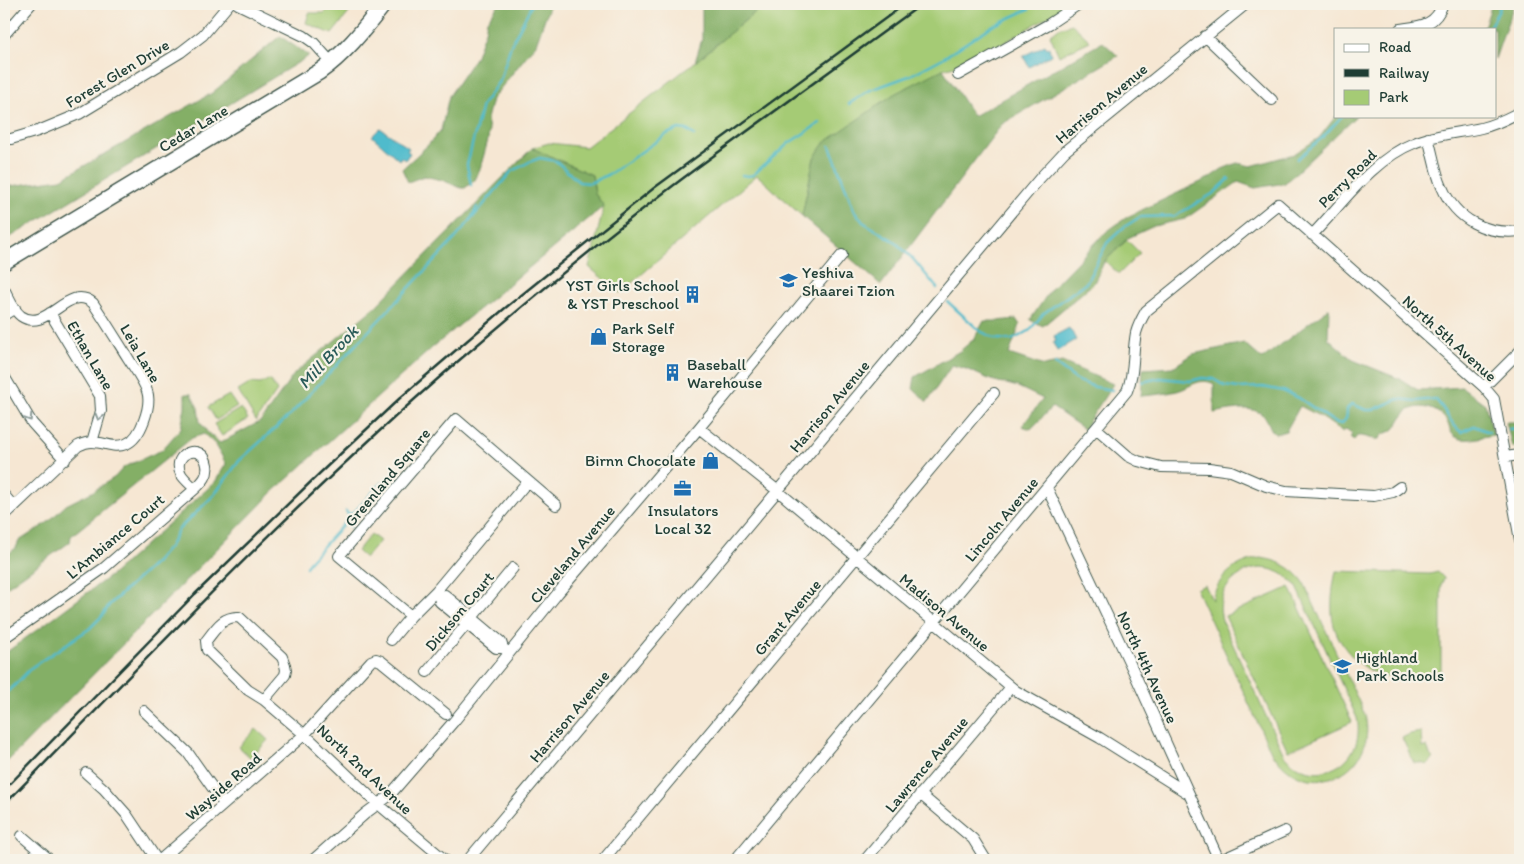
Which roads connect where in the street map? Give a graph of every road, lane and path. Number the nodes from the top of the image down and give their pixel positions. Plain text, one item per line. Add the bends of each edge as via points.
1 (31, 4) edge
2 (229, 4) edge
3 (238, 4) edge
4 (384, 4) edge
5 (1079, 4) edge
6 (1246, 4) edge
7 (1443, 4) edge
8 (1406, 28) edge
9 (4, 35) edge
10 (1205, 36) junction
11 (332, 63) junction
12 (958, 75) dead end
13 (1272, 100) dead end
14 (1520, 112) edge
15 (1428, 138) junction
16 (4, 139) edge
17 (1278, 204) joint
18 (1520, 231) edge
19 (1312, 236) junction
20 (842, 255) dead end
21 (4, 262) edge
22 (4, 289) edge
23 (14, 308) junction
24 (50, 313) junction
25 (4, 315) edge
26 (1520, 351) edge
27 (4, 376) edge
28 (1484, 387) junction
29 (994, 393) dead end
30 (699, 428) junction
31 (1096, 428) junction
32 (92, 442) junction
33 (1520, 455) edge
34 (1505, 457) junction
35 (64, 460) junction
36 (528, 481) junction
37 (1400, 487) dead end
38 (1047, 488) junction
39 (195, 489) dead end
40 (778, 491) junction
41 (4, 494) edge
42 (556, 506) dead end
43 (14, 507) junction
44 (4, 516) edge
45 (1520, 540) edge
46 (857, 557) junction
47 (514, 568) dead end
48 (436, 595) junction
49 (411, 616) junction
50 (470, 621) junction
51 (934, 621) junction
52 (4, 638) edge
53 (391, 640) dead end
54 (506, 650) junction
55 (427, 672) dead end
56 (1011, 687) junction
57 (264, 700) junction
58 (144, 711) dead end
59 (446, 714) dead end
60 (305, 734) junction
61 (86, 773) dead end
62 (920, 794) junction
63 (1189, 794) junction
64 (224, 804) junction
65 (378, 804) junction
66 (1285, 831) dead end
67 (22, 836) dead end
68 (50, 860) edge
69 (159, 860) edge
70 (313, 860) edge
71 (445, 860) edge
72 (468, 860) edge
73 (603, 860) edge
74 (735, 860) edge
75 (865, 860) edge
76 (986, 860) edge
77 (1220, 860) edge

1 - 9 street
2 - 16 street, Forest Glen Drive via 203,35 178,55 66,120
3 - 11 street via 304,36
4 - 11 street, Cedar Lane
5 - 12 street
6 - 10 street, Harrison Avenue
7 - 8 street via 1436,18
10 - 13 street
10 - 40 street, Harrison Avenue via 1065,152 1040,178
11 - 21 street, Cedar Lane
14 - 15 street, Perry Road via 1482,128
15 - 18 street via 1441,187 1453,207 1467,220 1486,229
15 - 19 street, Perry Road via 1401,149 1382,162
17 - 19 street, North 5th Avenue
17 - 31 street, Lincoln Avenue via 1146,311 1136,334 1130,385
19 - 28 street, North 5th Avenue
20 - 30 street, Cleveland Avenue
22 - 23 street
23 - 24 street, Leia Lane via 27,318 40,318
23 - 25 street
24 -> 32 street, Ethan Lane via 100,396 101,411
24 - 32 street, Leia Lane via 74,298 89,299 147,390 148,404 136,437 128,444 113,447
26 - 28 street
27 -> 35 street via 32,423
28 - 34 street, North 5th Avenue via 1494,399
29 - 46 street, Grant Avenue
30 - 40 street, Madison Avenue
30 - 54 street, Cleveland Avenue
31 - 37 street via 1128,456 1149,465 1231,471 1276,490 1374,496
31 - 38 street, Lincoln Avenue
32 - 35 street via 78,446
33 - 34 street
34 - 45 street, North 5th Avenue
35 - 43 street
36 - 42 street, Greenland Square
36 - 48 street
36 - 49 street, Greenland Square via 456,419 339,556
38 - 51 street, Lincoln Avenue
38 - 63 street, North 4th Avenue
39 - 52 street, L'Ambiance Court via 104,568
40 - 46 street, Madison Avenue
40 - 72 street, Harrison Avenue
41 - 43 street
43 - 44 street
46 - 51 street, Madison Avenue
46 - 73 street, Grant Avenue
47 - 50 street, Dickson Court
48 - 49 street
48 - 50 street via 445,595
49 - 53 street
50 - 54 street via 501,642
50 - 55 street, Dickson Court
51 - 56 street, Madison Avenue
51 - 74 street, Lincoln Avenue
54 - 65 street, Cleveland Avenue via 455,720
56 - 62 street, Lawrence Avenue
56 - 63 street, Madison Avenue
57 - 57 street, North 2nd Avenue via 285,675 282,657 238,617 228,618 206,641 207,650 248,690
57 - 60 street, North 2nd Avenue
58 - 64 street via 188,752
59 - 60 street, Wayside Road via 376,659 362,670
60 - 64 street, Wayside Road
60 - 65 street, North 2nd Avenue
61 - 69 street via 127,815
62 - 75 street, Lawrence Avenue
62 - 76 street via 973,839
63 - 77 street, North 4th Avenue
64 - 69 street, Wayside Road
65 - 70 street, Cleveland Avenue
65 - 71 street, North 2nd Avenue
66 - 77 street
67 - 68 street

